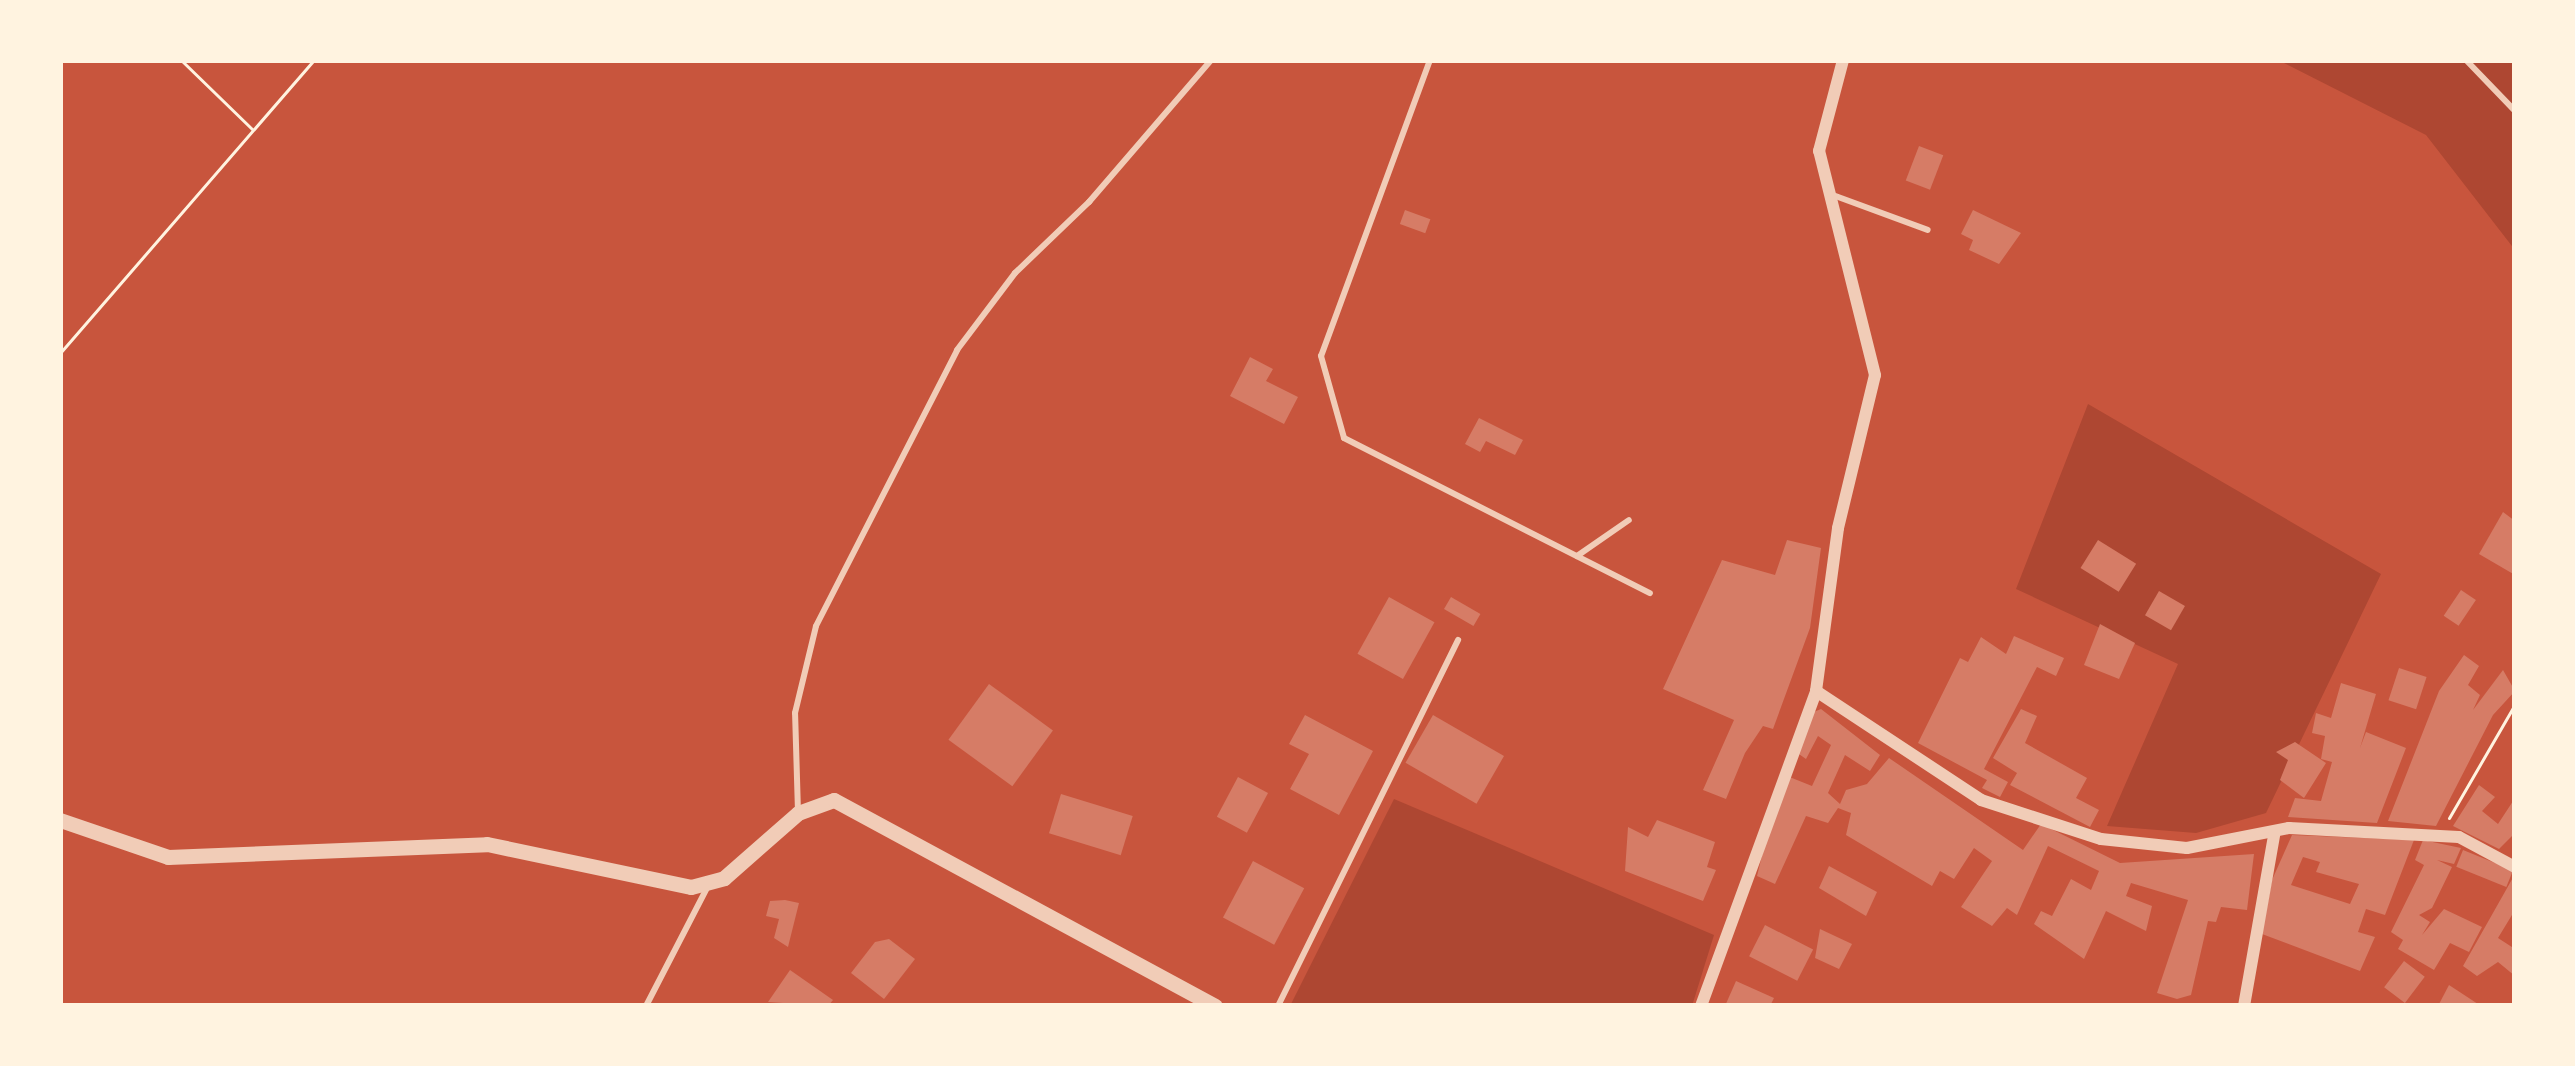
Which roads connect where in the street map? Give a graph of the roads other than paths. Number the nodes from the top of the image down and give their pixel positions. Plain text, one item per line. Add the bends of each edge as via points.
1 (1211, 60) edge
2 (1430, 60) edge
3 (1843, 60) edge
4 (2466, 60) edge
5 (2515, 111) edge
6 (1826, 193) junction
7 (1928, 230) dead end
8 (1628, 520) dead end
9 (1577, 556) junction
10 (1650, 593) dead end
11 (1459, 640) dead end
12 (1816, 691) junction
13 (798, 813) junction
14 (60, 820) edge
15 (2274, 836) junction
16 (2515, 867) edge
17 (711, 881) junction
18 (646, 1006) edge
19 (1215, 1006) edge
20 (1278, 1006) edge
21 (1701, 1006) edge
22 (2244, 1006) edge

1 - 13 lane via 1090,202 1015,273 957,350 817,626 795,713
2 - 9 lane via 1322,356 1322,376 1344,438
3 - 6 street via 1820,151
4 - 5 lane
6 - 7 lane
6 - 12 street via 1875,375 1838,528
8 - 9 lane
9 - 10 lane
11 - 20 lane
12 - 15 street via 1981,800 2141,848
12 - 21 street
13 - 17 street
13 - 19 street via 834,800 868,815
14 - 17 street via 168,857 487,844 691,887
15 - 16 street via 2289,828 2459,837
15 - 22 street
17 - 18 lane

